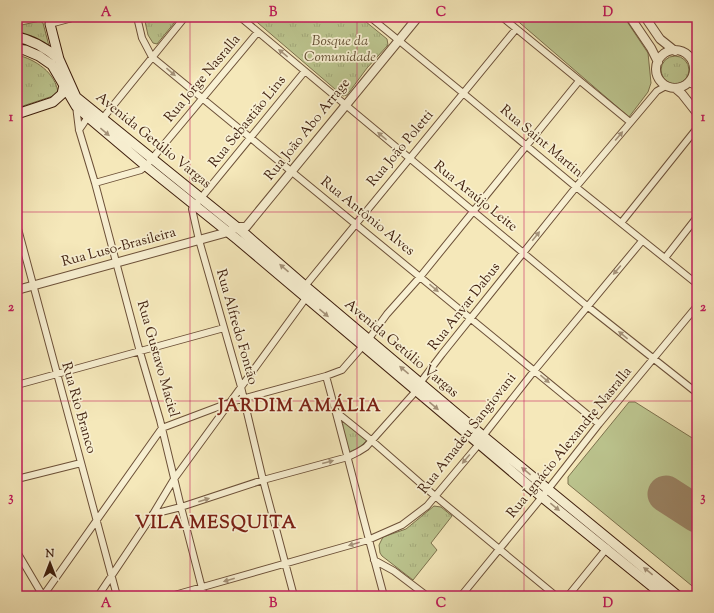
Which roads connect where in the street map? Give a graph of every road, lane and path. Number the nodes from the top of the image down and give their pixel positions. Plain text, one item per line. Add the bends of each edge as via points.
1 (76, 17) edge
2 (137, 17) edge
3 (185, 17) edge
4 (240, 17) edge
5 (370, 17) edge
6 (418, 17) edge
7 (502, 17) edge
8 (630, 17) edge
9 (645, 17) edge
10 (49, 20) edge
11 (516, 28) junction
12 (257, 33) junction
13 (17, 37) edge
14 (398, 41) junction
15 (17, 49) edge
16 (675, 51) junction
17 (152, 57) junction
18 (59, 60) junction
19 (658, 62) junction
20 (305, 72) junction
21 (693, 80) edge
22 (579, 81) junction
23 (64, 85) junction
24 (666, 86) junction
25 (675, 88) junction
26 (697, 88) edge
27 (463, 93) junction
28 (202, 98) junction
29 (76, 101) junction
30 (346, 105) junction
31 (697, 113) edge
32 (17, 114) edge
33 (88, 118) junction
34 (103, 118) junction
35 (630, 122) junction
36 (697, 128) edge
37 (78, 130) junction
38 (250, 138) junction
39 (526, 146) junction
40 (152, 158) junction
41 (409, 158) junction
42 (146, 166) junction
43 (292, 172) junction
44 (95, 183) junction
45 (576, 188) junction
46 (198, 202) junction
47 (474, 211) junction
48 (697, 217) edge
49 (355, 223) junction
50 (621, 223) junction
51 (17, 225) edge
52 (238, 232) junction
53 (199, 240) junction
54 (642, 240) junction
55 (523, 252) junction
56 (665, 258) junction
57 (116, 263) junction
58 (420, 277) junction
59 (697, 284) edge
60 (33, 286) junction
61 (305, 286) junction
62 (17, 290) edge
63 (306, 298) junction
64 (587, 306) junction
65 (697, 306) edge
66 (471, 319) junction
67 (224, 328) junction
68 (366, 343) junction
69 (140, 352) junction
70 (653, 360) junction
71 (534, 371) junction
72 (56, 375) junction
73 (326, 376) junction
74 (17, 386) edge
75 (241, 387) junction
76 (418, 387) junction
77 (697, 393) edge
78 (243, 398) junction
79 (231, 402) junction
80 (335, 411) junction
81 (599, 424) junction
82 (162, 428) junction
83 (372, 440) junction
84 (481, 440) junction
85 (348, 457) junction
86 (81, 463) junction
87 (17, 479) edge
88 (174, 479) junction
89 (263, 480) junction
90 (545, 493) junction
91 (435, 496) junction
92 (181, 507) junction
93 (153, 514) junction
94 (96, 519) junction
95 (368, 540) junction
96 (609, 545) junction
97 (500, 549) junction
98 (17, 552) edge
99 (374, 560) junction
100 (286, 563) junction
101 (111, 577) junction
102 (202, 588) junction
103 (43, 596) edge
104 (98, 596) edge
105 (117, 596) edge
106 (171, 596) edge
107 (204, 596) edge
108 (294, 596) edge
109 (384, 596) edge
110 (427, 596) edge
111 (461, 596) edge
112 (556, 596) edge
113 (568, 596) edge
114 (664, 596) edge
115 (678, 596) edge

1 - 10 street
2 - 17 street, Rua Antônio Alves via 142,38
3 - 17 street
4 - 12 street, Rua Araújo Leite
5 - 14 street, Rua Saint Martin
6 - 14 street, Rua João Abo Arrage
7 - 11 street
8 - 19 street
9 - 16 street via 660,39
10 - 18 main road, Rua Gustavo Maciel
11 - 22 street
11 - 27 street, Rua João Poletti
20 -> 12 street, Rua Araújo Leite
12 - 28 street, Rua Jorge Nasralla
13 - 18 main road via 34,42
14 - 27 street, Rua Saint Martin
14 - 30 street, Rua João Abo Arrage
15 - 23 main road via 39,56 52,65
16 - 19 street via 664,54
16 - 21 street via 682,52 692,60
17 -> 28 street, Rua Antônio Alves
17 - 34 street
18 - 29 main road, Rua Gustavo Maciel
19 - 24 street via 658,76
20 - 30 street, Rua Araújo Leite
20 - 38 street, Rua Sebastião Lins
21 - 25 street via 680,88
21 - 26 street
22 - 35 street
22 - 39 street
23 - 29 main road
23 - 32 main road via 62,94 53,102
24 - 25 street
24 - 35 street, Rua Anvar Dabus via 657,91
25 - 31 street
27 - 39 street, Rua Saint Martin
27 - 41 street, Rua João Poletti
28 - 38 street, Rua Antônio Alves
28 - 40 street, Rua Jorge Nasralla
29 - 33 main road, Avenida Getúlio Vargas
29 - 34 main road, Avenida Getúlio Vargas
29 - 37 street, Rua Gustavo Maciel
41 -> 30 street, Rua Araújo Leite
30 - 43 street, Rua João Abo Arrage
33 - 37 street
33 -> 42 main road, Avenida Getúlio Vargas
34 - 40 main road, Avenida Getúlio Vargas
45 -> 35 street, Rua Anvar Dabus
36 - 50 street
37 - 44 street, Rua Gustavo Maciel
38 - 43 street, Rua Antônio Alves
38 - 46 street, Rua Sebastião Lins
39 - 45 street, Rua Saint Martin
39 - 47 street
40 - 42 street, Rua Jorge Nasralla
40 - 46 main road, Avenida Getúlio Vargas
41 - 47 street, Rua Araújo Leite
41 - 49 street, Rua João Poletti
42 - 44 street via 141,170
42 - 46 main road, Avenida Getúlio Vargas
43 - 49 street, Rua Antônio Alves
43 - 52 street, Rua João Abo Arrage
44 - 57 street, Rua Gustavo Maciel
45 - 50 street, Rua Saint Martin
55 -> 45 street, Rua Anvar Dabus
46 - 52 main road, Avenida Getúlio Vargas
46 - 53 street, Rua Alfredo Fontão via 192,210
47 - 55 street, Rua Araújo Leite
47 - 58 street
48 - 56 street
49 - 58 street, Rua Antônio Alves
49 - 61 street, Rua João Poletti
50 - 54 street, Rua Saint Martin
51 - 60 street, Rua Rio Branco
52 - 53 street, Rua Luso-Brasileira
61 -> 52 main road, Avenida Getúlio Vargas
52 - 63 main road, Avenida Getúlio Vargas
53 - 57 street, Rua Luso-Brasileira
53 - 67 street, Rua Alfredo Fontão
54 - 56 street, Rua Saint Martin
54 -> 64 street, Rua Amadeu Sangiovani
55 - 64 street, Rua Araújo Leite
55 - 66 street, Rua Anvar Dabus
56 - 59 street, Rua Saint Martin
57 - 60 street, Rua Luso-Brasileira
57 - 69 street, Rua Gustavo Maciel
58 -> 66 street, Rua Antônio Alves
58 - 68 street via 387,314
60 - 62 street, Rua Luso-Brasileira
60 - 72 street, Rua Rio Branco
61 - 68 main road, Avenida Getúlio Vargas
63 -> 68 main road, Avenida Getúlio Vargas
63 - 75 street
70 -> 64 street, Rua Araújo Leite
64 - 71 street, Rua Amadeu Sangiovani
65 - 70 street, Rua Ignácio Alexandre Nasralla
66 - 71 street, Rua Antônio Alves
66 - 76 street, Rua Anvar Dabus
67 - 69 street
67 - 75 street, Rua Alfredo Fontão
68 - 73 street via 342,370
68 - 76 main road, Avenida Getúlio Vargas
69 - 72 street
69 - 82 street, Rua Gustavo Maciel
70 - 77 street, Rua Araújo Leite
70 - 81 street, Rua Ignácio Alexandre Nasralla
71 -> 81 street, Rua Antônio Alves
71 - 84 street, Rua Amadeu Sangiovani
72 - 74 street
72 - 86 street, Rua Rio Branco
73 - 78 street
73 - 80 street
75 - 78 street, Rua Alfredo Fontão
75 - 79 street
76 - 83 street, Rua Anvar Dabus
76 - 84 main road, Avenida Getúlio Vargas
78 - 79 street
78 - 89 street, Rua Alfredo Fontão
79 - 82 street
79 - 88 street
80 - 83 street
80 - 85 street
81 - 90 street, Rua Ignácio Alexandre Nasralla
82 - 88 street, Rua Gustavo Maciel
82 - 94 street
83 - 85 street, Rua Anvar Dabus
83 - 91 street
84 - 90 main road, Avenida Getúlio Vargas
84 -> 91 street, Rua Amadeu Sangiovani
89 -> 85 street, Rua Anvar Dabus
85 - 95 street
86 - 87 street
86 - 94 street, Rua Rio Branco
88 - 92 street, Rua Gustavo Maciel
88 - 93 street
92 -> 89 street, Rua Anvar Dabus
89 - 100 street, Rua Alfredo Fontão
90 - 96 main road, Avenida Getúlio Vargas
90 - 97 street, Rua Ignácio Alexandre Nasralla
91 - 95 street, Rua Amadeu Sangiovani via 427,506 402,525
91 - 97 street
92 - 93 street, Rua Anvar Dabus
92 - 102 street, Rua Gustavo Maciel
93 - 101 street
94 - 101 street, Rua Rio Branco
94 - 103 street
95 - 99 street
95 -> 100 street, Rua Amadeu Sangiovani
96 - 113 street
96 - 114 main road, Avenida Getúlio Vargas
115 -> 96 main road, Avenida Getúlio Vargas
97 - 111 street, Rua Ignácio Alexandre Nasralla
97 - 112 street
98 - 103 street
99 - 109 street
99 - 110 street via 394,571
100 -> 102 street, Rua Amadeu Sangiovani
100 - 108 street, Rua Alfredo Fontão
101 - 104 street
101 - 105 street, Rua Rio Branco
102 - 106 street, Rua Amadeu Sangiovani
102 - 107 street, Rua Gustavo Maciel

